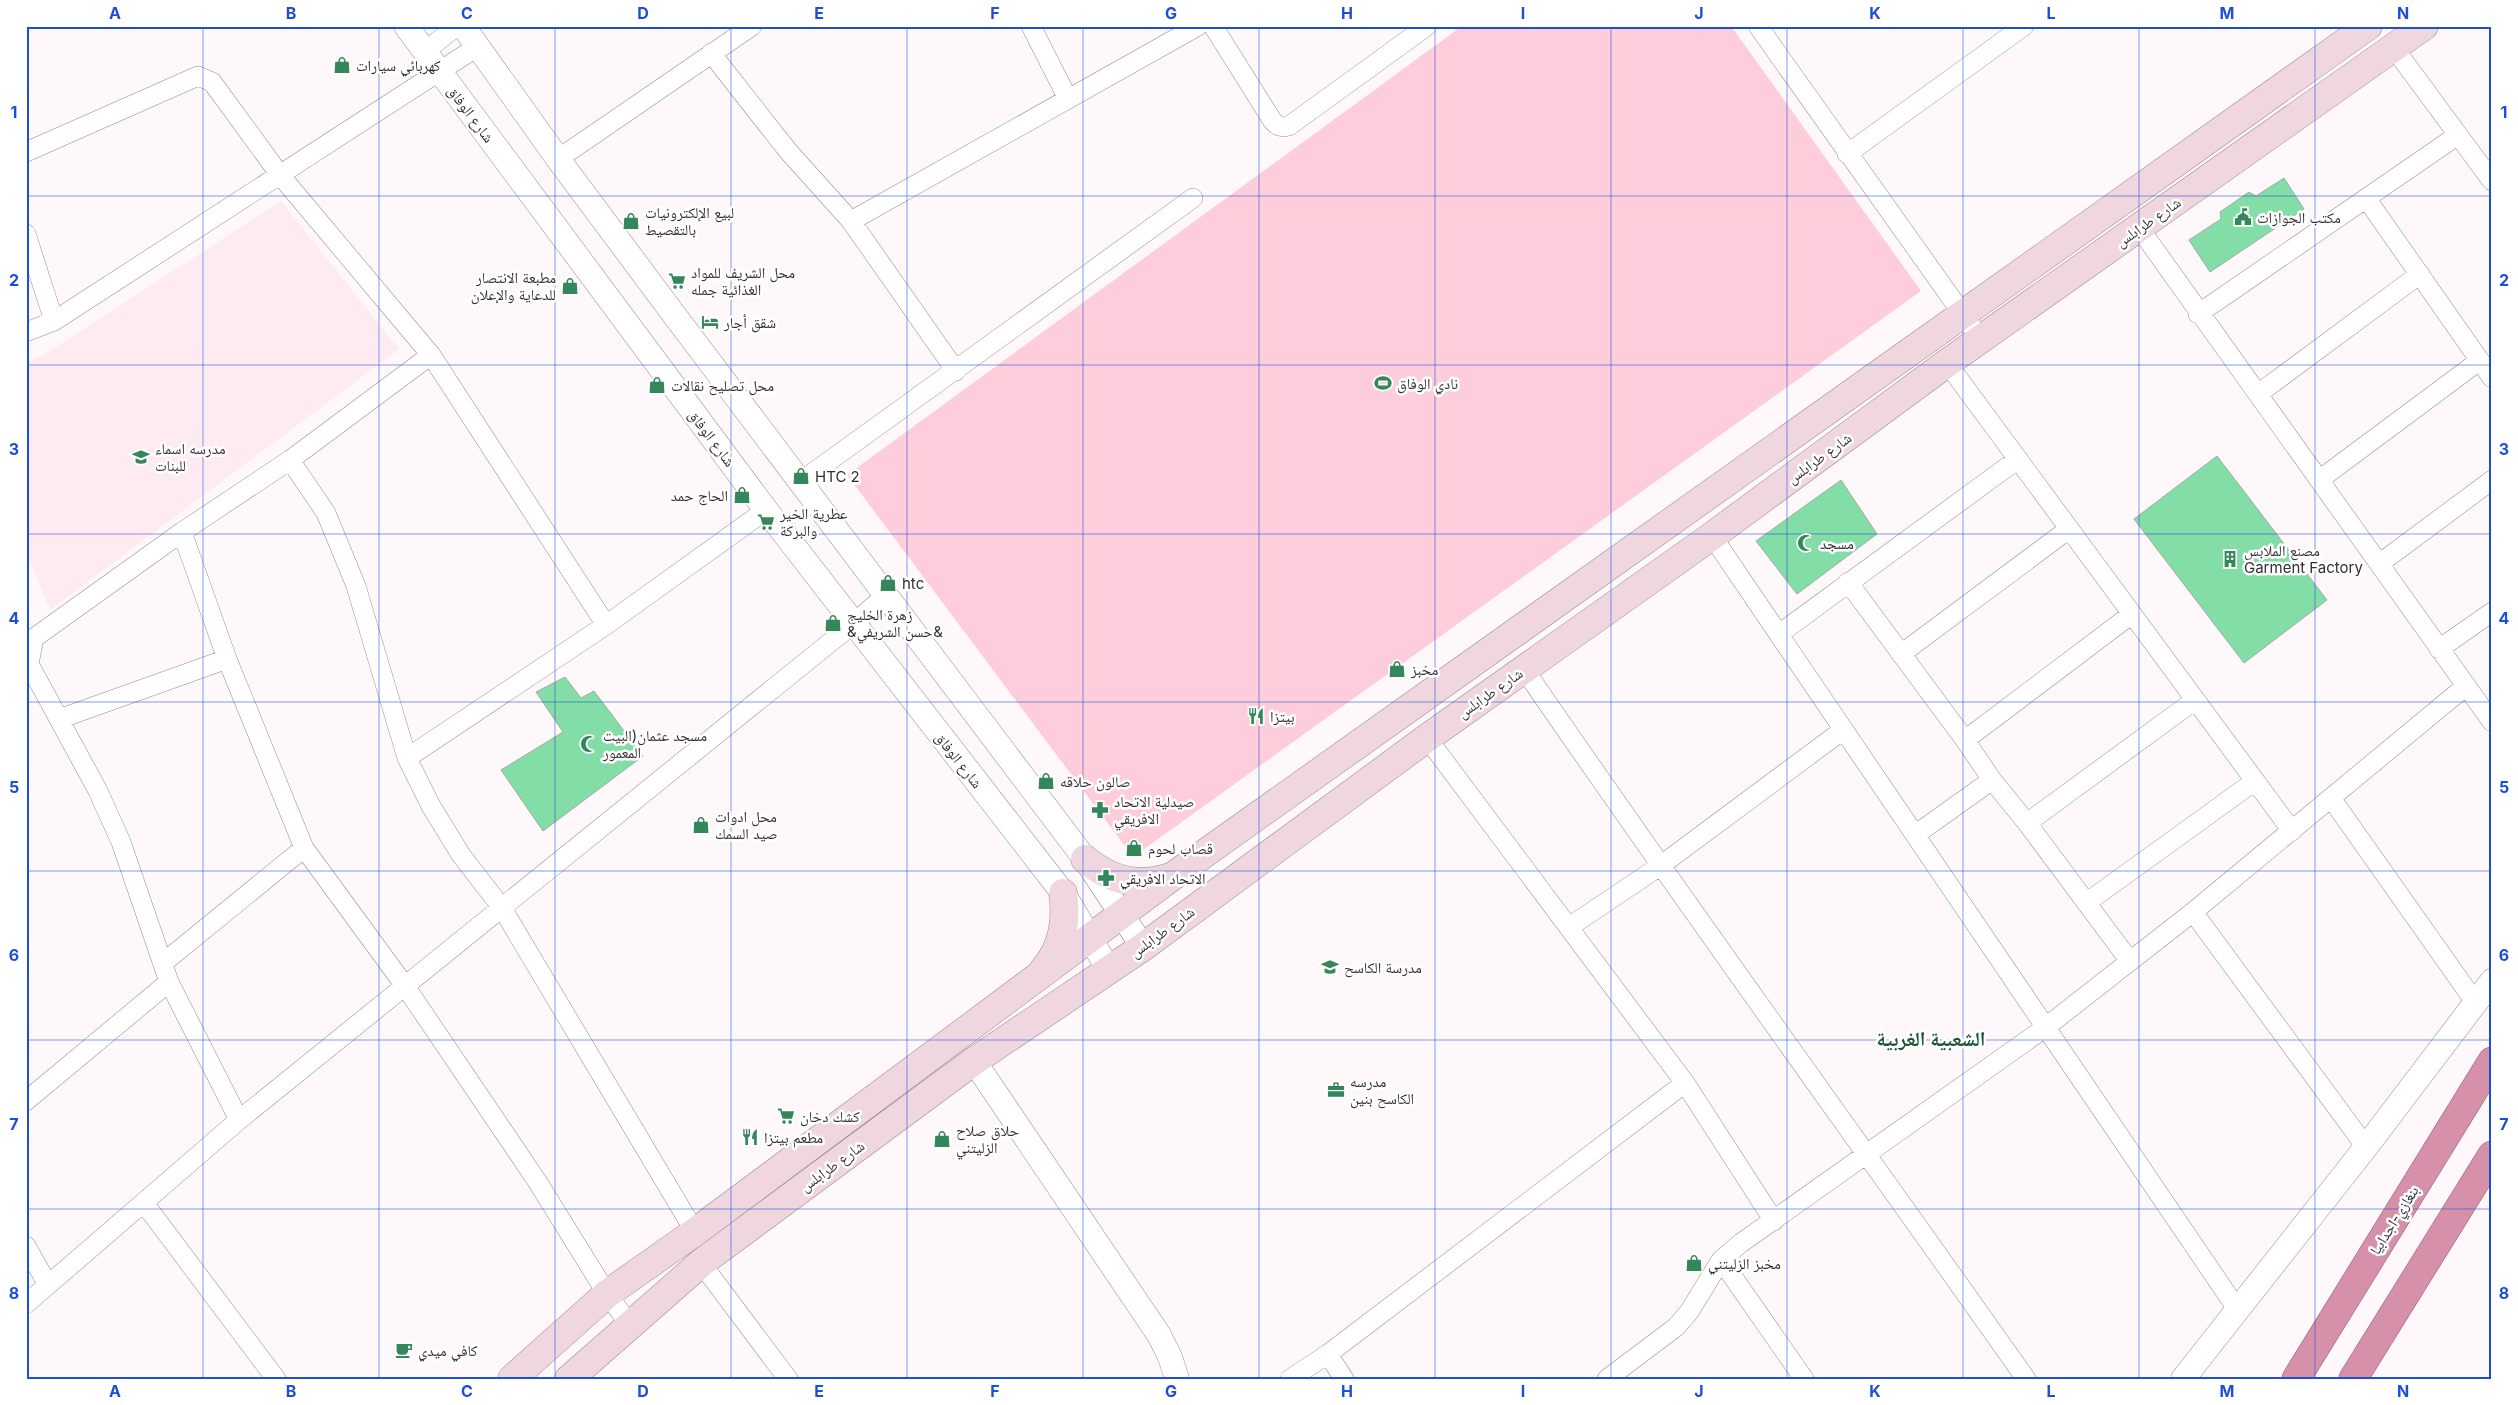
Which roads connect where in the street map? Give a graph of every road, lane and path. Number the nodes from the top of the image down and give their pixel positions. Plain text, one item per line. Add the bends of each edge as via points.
1 (406, 26) edge
2 (457, 26) edge
3 (463, 26) edge
4 (752, 26) edge
5 (1031, 26) edge
6 (1201, 26) edge
7 (1427, 26) edge
8 (1758, 26) edge
9 (2024, 26) edge
10 (2424, 26) edge
11 (2363, 28) edge
12 (477, 47) junction
13 (2394, 48) junction
14 (424, 52) junction
15 (711, 53) junction
16 (440, 72) junction
17 (1068, 99) junction
18 (2458, 135) junction
19 (26, 152) edge
20 (1847, 154) junction
21 (558, 159) junction
22 (280, 174) junction
23 (2492, 181) edge
24 (1193, 198) dead end
25 (2366, 198) junction
26 (850, 221) junction
27 (2140, 229) junction
28 (26, 234) edge
29 (2420, 274) junction
30 (2198, 314) junction
31 (1962, 316) junction
32 (54, 321) junction
33 (26, 332) edge
34 (1981, 340) junction
35 (431, 355) junction
36 (2479, 361) junction
37 (1947, 364) junction
38 (956, 371) junction
39 (2492, 378) edge
40 (2258, 394) junction
41 (2018, 459) junction
42 (290, 460) junction
43 (2319, 480) junction
44 (2492, 480) edge
45 (800, 482) junction
46 (766, 510) junction
47 (2069, 529) junction
48 (182, 532) junction
49 (1712, 536) junction
50 (2379, 564) junction
51 (1848, 582) junction
52 (887, 594) junction
53 (2492, 612) edge
54 (2132, 614) junction
55 (853, 624) junction
56 (606, 625) junction
57 (30, 632) edge
58 (1779, 634) junction
59 (2439, 648) junction
60 (1901, 654) junction
61 (227, 659) junction
62 (28, 665) edge
63 (1524, 669) junction
64 (2466, 686) junction
65 (2196, 700) junction
66 (59, 719) junction
67 (2492, 722) edge
68 (1843, 730) junction
69 (1427, 738) junction
70 (1965, 740) junction
71 (407, 758) junction
72 (1992, 780) junction
73 (2255, 781) junction
74 (2331, 798) junction
75 (2027, 823) junction
76 (2292, 831) junction
77 (1915, 835) junction
78 (304, 848) junction
79 (1085, 859) junction
80 (1660, 866) junction
81 (1174, 876) junction
82 (1063, 893) junction
83 (2086, 903) junction
84 (502, 908) junction
85 (2193, 912) junction
86 (1122, 915) junction
87 (1569, 927) junction
88 (1091, 939) junction
89 (1143, 947) junction
90 (2129, 960) junction
91 (163, 963) junction
92 (1109, 970) junction
93 (1039, 974) junction
94 (2492, 981) edge
95 (169, 982) junction
96 (405, 986) junction
97 (2475, 1002) junction
98 (2046, 1027) junction
99 (2492, 1061) edge
100 (974, 1062) junction
101 (1685, 1083) junction
102 (26, 1101) edge
103 (239, 1120) junction
104 (2366, 1147) junction
105 (1868, 1154) junction
106 (2492, 1155) edge
107 (144, 1202) junction
108 (1774, 1221) junction
109 (695, 1232) junction
110 (26, 1246) edge
111 (1721, 1260) junction
112 (701, 1263) junction
113 (48, 1285) junction
114 (607, 1294) junction
115 (26, 1304) edge
116 (2238, 1309) junction
117 (630, 1325) junction
118 (1328, 1354) junction
119 (276, 1379) edge
120 (512, 1379) edge
121 (569, 1379) edge
122 (788, 1379) edge
123 (1176, 1379) edge
124 (1290, 1379) edge
125 (1344, 1379) edge
126 (1607, 1379) edge
127 (1804, 1379) edge
128 (2026, 1379) edge
129 (2182, 1379) edge
130 (2296, 1379) edge
131 (2353, 1379) edge

1 - 14 street, شارع الوفاق
2 - 14 street
3 - 12 street
4 - 15 street
5 - 17 street
6 - 7 street via 1272,120 1282,128
6 - 17 street
8 - 20 street
9 - 20 street
10 - 13 main road, شارع طرابلس
11 - 31 main road, شارع طرابلس
12 - 16 street
12 - 21 street
13 - 18 street
13 - 27 main road, شارع طرابلس
14 - 16 street, شارع الوفاق
15 - 21 street
15 - 26 street via 788,151
16 - 22 street
16 - 46 street, شارع الوفاق
17 - 26 street
18 - 23 street
18 - 25 street
19 - 22 street via 198,76 212,82
20 - 31 street
21 - 45 street
22 - 32 street
22 - 35 street
24 - 38 street
25 - 29 street
25 - 30 street
26 - 38 street
27 - 30 street
27 - 34 main road, شارع طرابلس
28 - 32 street
29 - 36 street
29 - 40 street
30 - 40 street
31 - 34 street
31 - 81 main road, شارع طرابلس
32 - 33 street
34 - 37 main road, شارع طرابلس
35 - 42 street
35 - 56 street
36 - 39 street
36 - 43 street
37 - 41 street
37 - 49 main road, شارع طرابلس
38 - 45 street
40 - 43 street
41 - 47 street
41 - 51 street
42 - 48 street
42 - 71 street via 326,513 356,586
43 - 50 street
44 - 50 street
45 - 52 street
46 - 55 street, شارع الوفاق
46 - 56 street
47 - 54 street
47 - 60 street
48 - 57 street
48 - 61 street
49 - 58 street
49 - 63 main road, شارع طرابلس
50 - 59 street
51 - 58 street
51 - 60 street
52 - 55 street
52 - 79 street
53 - 59 street
54 - 65 street
54 - 70 street
55 - 82 street, شارع الوفاق
55 - 84 street
56 - 71 street
57 - 62 street
58 - 68 street
59 - 64 street
60 - 70 street
61 - 66 street
61 - 78 street
62 - 66 street
63 - 69 main road, شارع طرابلس
63 - 80 street
64 - 67 street
64 - 74 street
65 - 73 street
65 - 75 street
66 - 91 street via 121,842
68 - 77 street
68 - 80 street
69 - 87 street
69 - 89 main road, شارع طرابلس
70 - 72 street
71 - 84 street via 446,833
72 - 75 street
72 - 77 street
73 - 76 street
73 - 83 street
74 - 76 street
74 - 97 street
75 - 83 street
76 - 85 street
77 - 98 street
78 - 91 street
78 - 96 street
79 - 81 main road via 1111,877 1127,881 1142,883
79 - 86 street
80 - 87 street
80 - 105 street
81 - 86 main road, شارع طرابلس
82 - 88 street, شارع الوفاق
82 - 93 main road via 1066,911 1059,946
83 - 90 street
84 - 96 street
84 - 109 street
85 - 90 street
85 - 104 street
86 - 88 main road, شارع طرابلس
86 - 89 street
87 - 101 street
88 - 92 street, شارع الوفاق
88 - 93 main road, شارع طرابلس
89 - 92 main road, شارع طرابلس
90 - 98 street
91 - 95 street
92 - 100 main road, شارع طرابلس
93 - 109 main road, شارع طرابلس
94 - 97 street
95 - 102 street
95 - 103 street
96 - 103 street
96 - 114 street via 537,1181
97 - 104 street
98 - 105 street
98 - 116 street
99 - 130 highway, بنغازي-اجدابيا
100 - 112 main road, شارع طرابلس
100 - 123 street via 1159,1335
101 - 108 street
101 - 118 street
103 - 107 street
104 - 116 street
105 - 108 street
105 - 128 street
106 - 131 highway
107 - 113 street
107 - 119 street
108 - 111 street
109 - 114 main road, شارع طرابلس
110 - 113 street
111 - 126 street via 1676,1327
111 - 127 street
112 - 117 main road, شارع طرابلس
112 - 122 street
113 - 115 street
114 - 117 street
114 - 120 main road, شارع طرابلس
116 - 129 street
117 - 121 main road, شارع طرابلس
118 - 124 street
118 - 125 street

